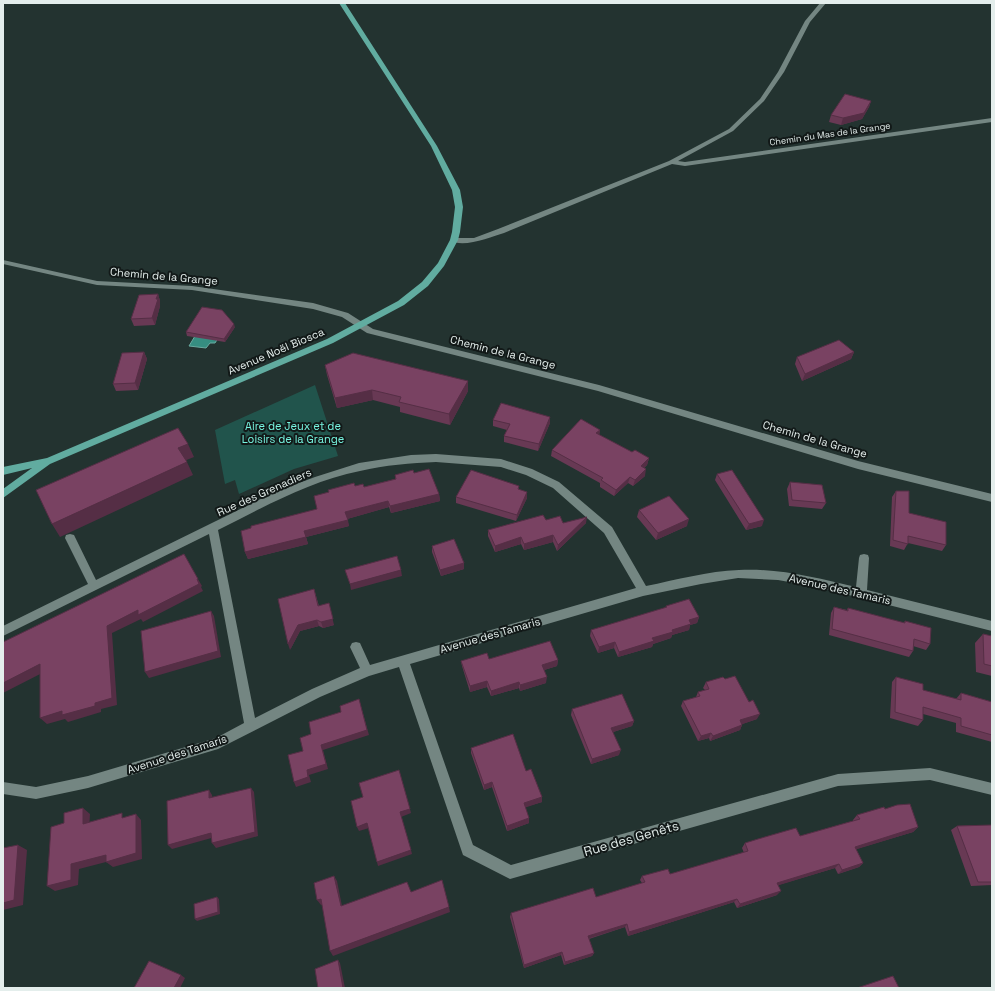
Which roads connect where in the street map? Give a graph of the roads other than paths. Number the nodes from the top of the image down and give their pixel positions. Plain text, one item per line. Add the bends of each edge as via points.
1 (342, 3) edge
2 (823, 3) edge
3 (992, 120) edge
4 (671, 162) junction
5 (454, 240) junction
6 (3, 262) edge
7 (360, 325) junction
8 (49, 461) junction
9 (3, 471) edge
10 (3, 494) edge
11 (992, 498) edge
12 (212, 528) junction
13 (70, 538) dead end
14 (864, 558) dead end
15 (94, 586) junction
16 (643, 591) junction
17 (861, 593) junction
18 (992, 626) edge
19 (3, 630) edge
20 (356, 647) dead end
21 (404, 662) junction
22 (367, 671) junction
23 (251, 727) junction
24 (3, 788) edge
25 (992, 789) edge

1 - 5 main road, Avenue Noël Biosca via 434,146 456,190 459,207
2 - 4 street via 808,21 781,72 762,100 731,130
3 - 4 street, Chemin du Mas de la Grange via 685,164
4 - 5 street via 501,231 475,240
5 - 7 main road, Avenue Noël Biosca via 441,264 425,284 401,303
6 - 7 street, Chemin de la Grange via 97,283 192,288 313,306 345,315
7 - 8 main road, Avenue Noël Biosca via 330,341
7 - 11 street, Chemin de la Grange via 370,331 599,388 858,465
8 - 9 main road
8 - 10 main road
12 - 15 street, Rue des Grenadiers
12 - 16 street, Rue des Grenadiers via 279,495 359,467 436,458 501,463 529,472 556,485 608,530
12 - 23 street
13 - 15 street
14 - 17 street
15 - 19 street, Rue des Grenadiers
16 - 17 street, Avenue des Tamaris via 738,574 778,575
16 - 21 street, Avenue des Tamaris via 434,651
17 - 18 street, Avenue des Tamaris
20 - 22 street
21 - 22 street, Avenue des Tamaris
21 - 25 street, Rue des Genêts via 468,850 510,872 838,780 930,774
22 - 23 street, Avenue des Tamaris via 316,693
23 - 24 street, Avenue des Tamaris via 218,743 88,782 36,793

